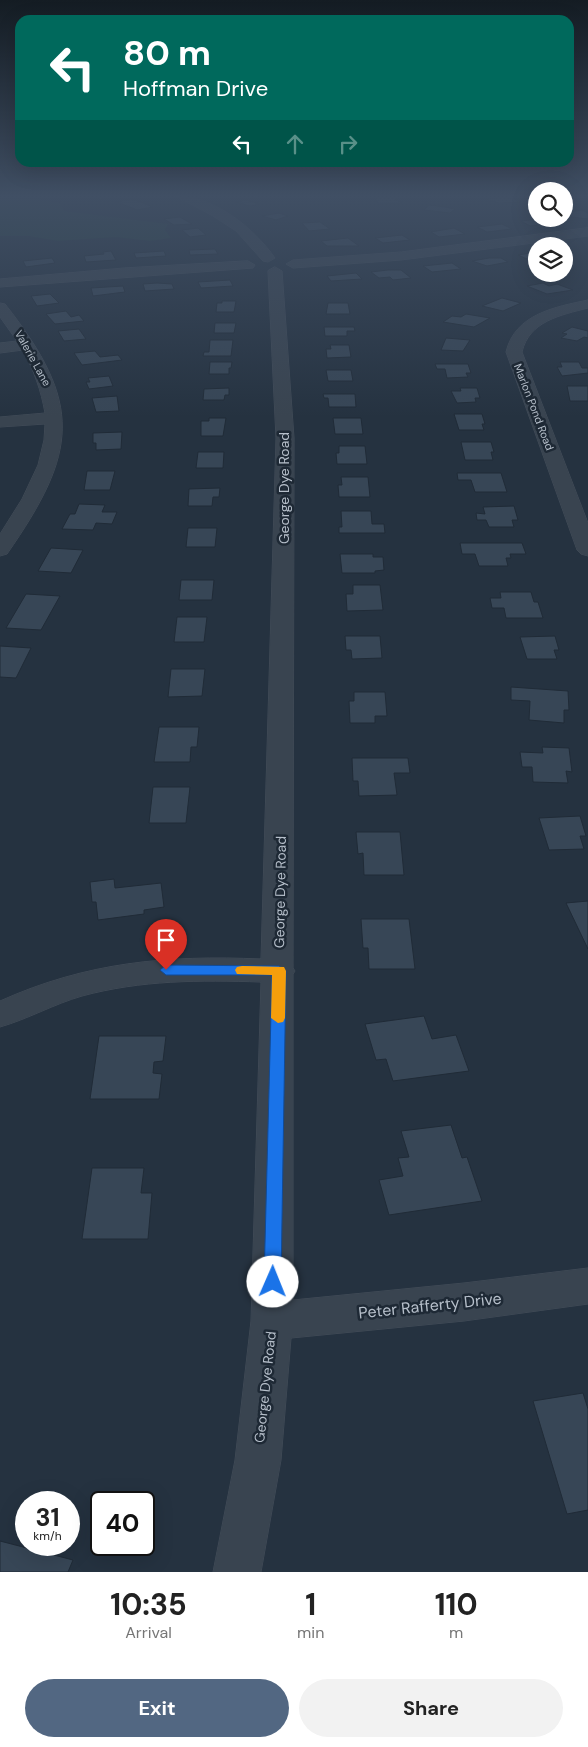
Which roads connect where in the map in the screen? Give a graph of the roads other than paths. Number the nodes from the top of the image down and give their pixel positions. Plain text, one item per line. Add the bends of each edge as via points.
1 (171, 269) edge
2 (279, 269) edge
3 (0, 283) edge
4 (588, 304) edge
5 (0, 307) edge
6 (28, 345) junction
7 (0, 348) edge
8 (54, 418) junction
9 (0, 422) edge
10 (578, 498) edge
11 (0, 550) edge
12 (588, 550) edge
13 (279, 971) junction
14 (0, 1015) edge
15 (588, 1286) edge
16 (272, 1321) junction
17 (237, 1572) edge

1 - 3 street
2 - 13 street, George Dye Road via 286,438
4 - 10 street, Marlon Pond Road via 532,323 514,344 516,362
5 - 6 street, Valerie Lane
6 - 7 street
6 - 8 street, Valerie Lane via 50,386
8 - 9 street
8 - 11 street, Valerie Lane via 47,463 36,491
10 - 12 street, Marlon Pond Road
13 - 14 street via 166,970 120,975 74,986
13 - 16 street, George Dye Road
15 - 16 street, Peter Rafferty Drive
16 - 17 street, George Dye Road via 258,1460

